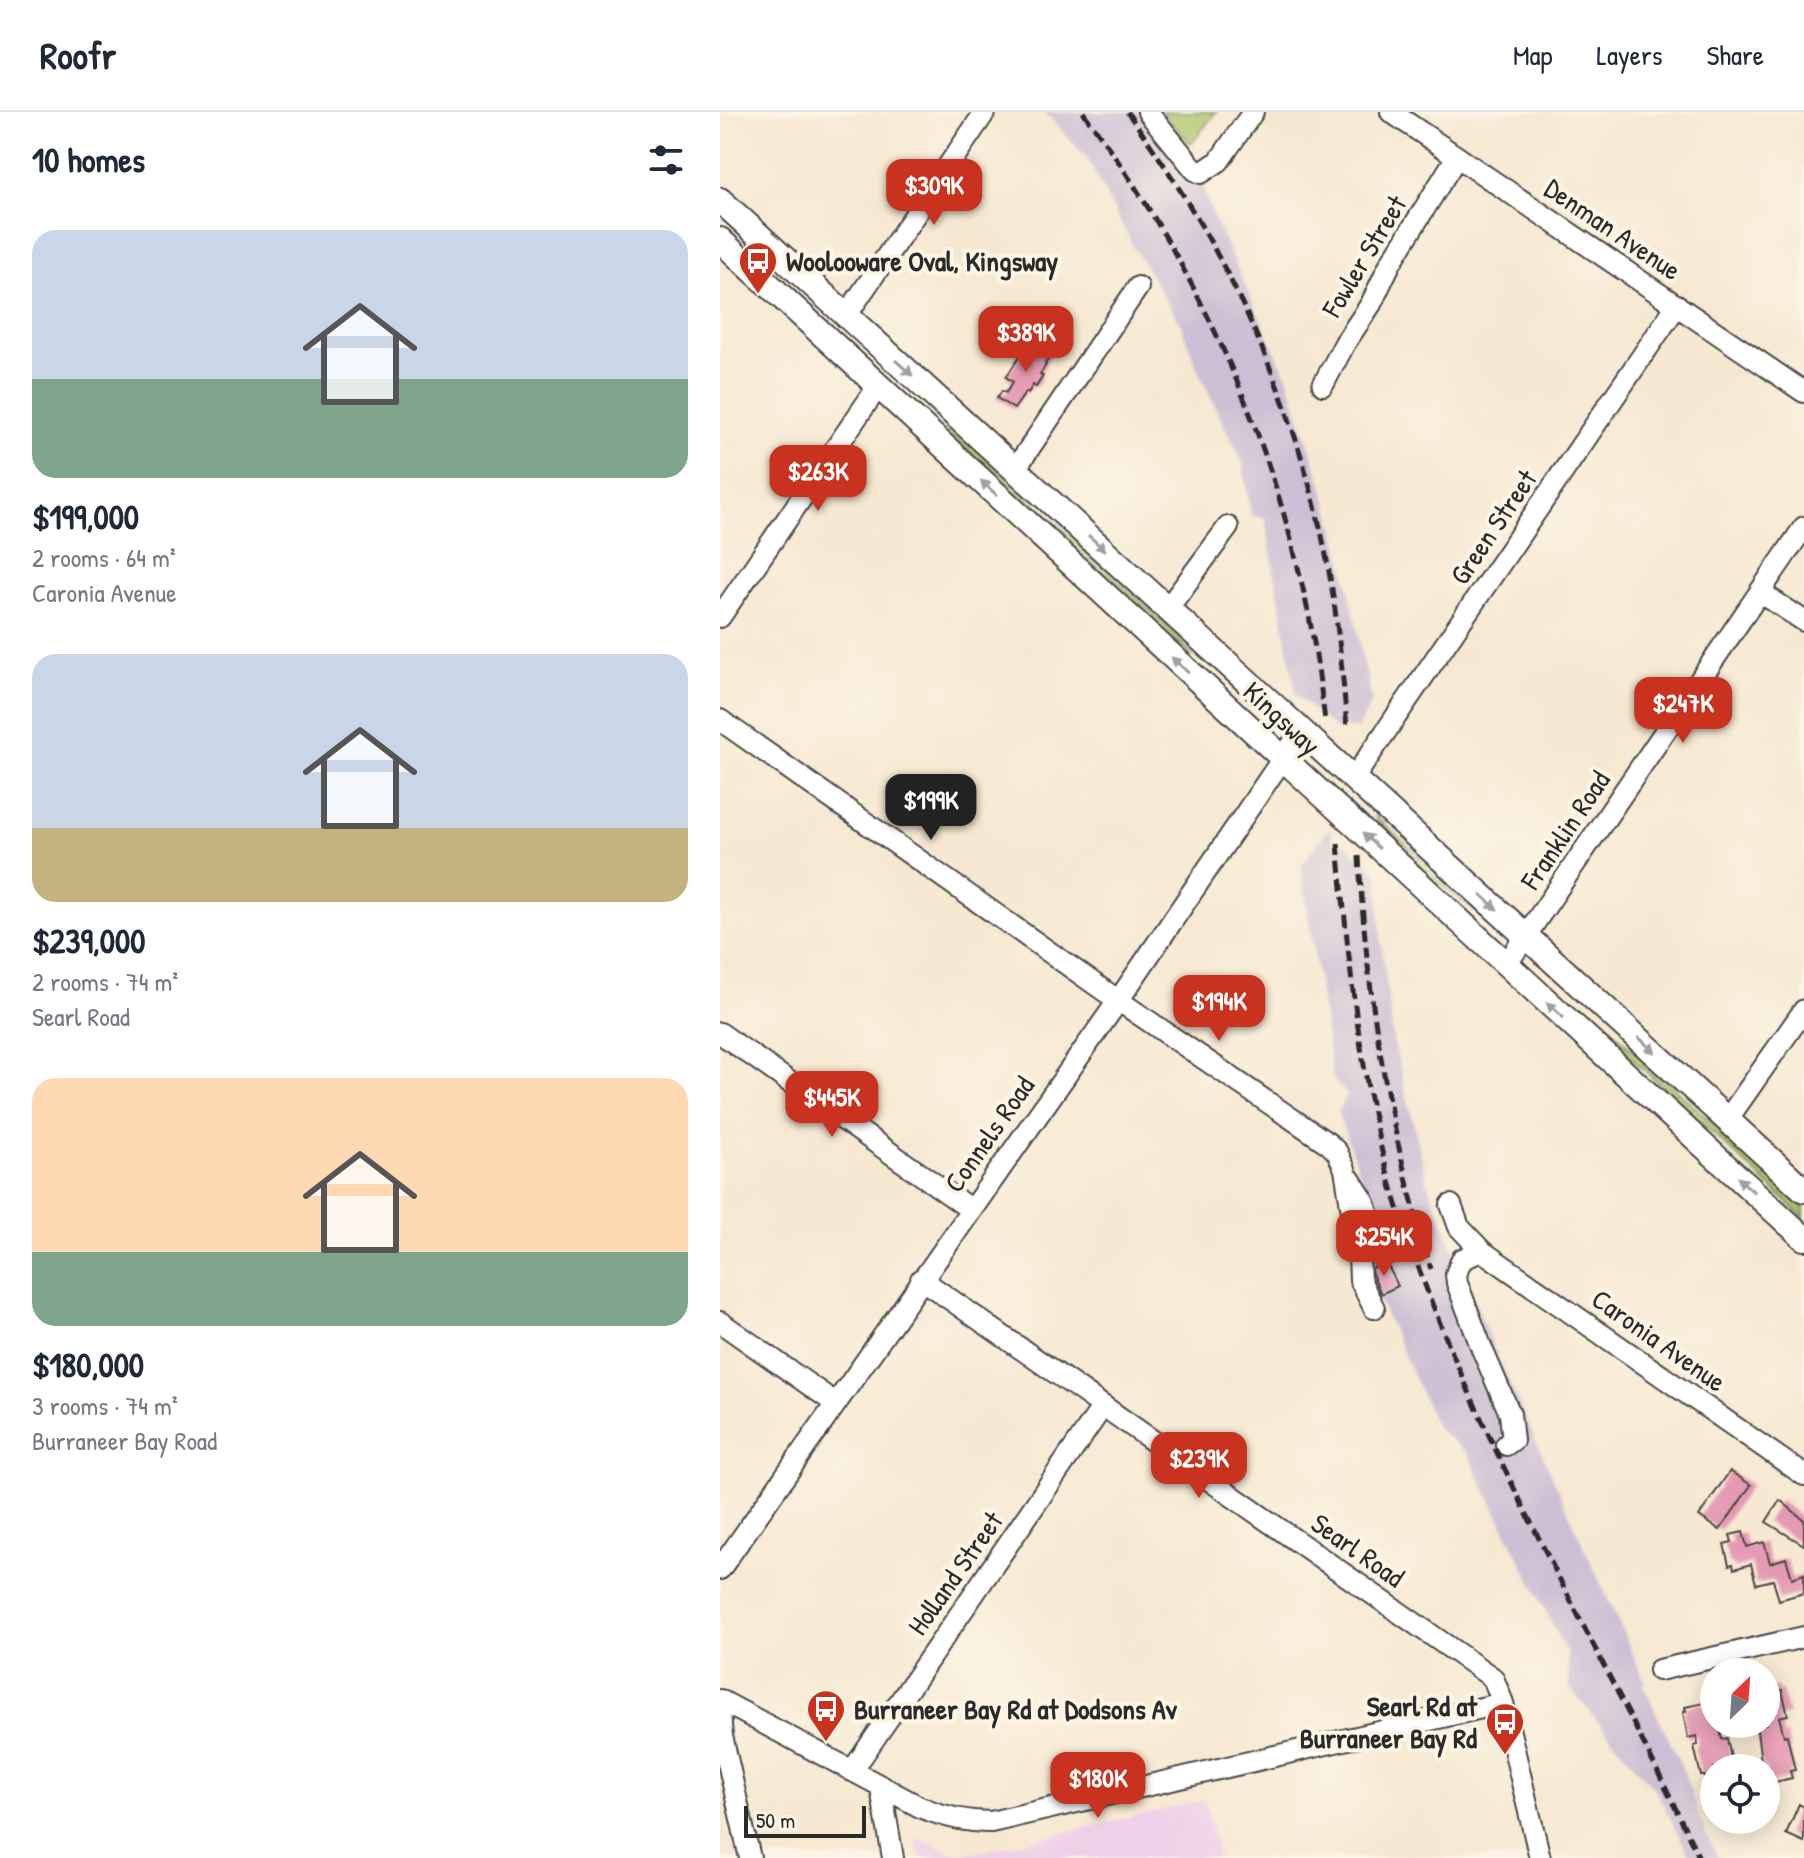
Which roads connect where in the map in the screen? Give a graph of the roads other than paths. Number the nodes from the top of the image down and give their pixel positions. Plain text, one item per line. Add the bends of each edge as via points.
1 (1148, 112) edge
2 (1253, 112) edge
3 (1391, 112) edge
4 (976, 116) edge
5 (1456, 158) junction
6 (720, 200) edge
7 (720, 240) edge
8 (1138, 287) dead end
9 (1677, 305) junction
10 (846, 316) junction
11 (828, 339) junction
12 (879, 385) junction
13 (1323, 385) dead end
14 (1804, 392) edge
15 (1016, 468) junction
16 (1228, 527) dead end
17 (1804, 527) edge
18 (1760, 592) junction
19 (1168, 608) junction
20 (720, 617) edge
21 (1804, 621) edge
22 (720, 720) edge
23 (1302, 730) junction
24 (1282, 760) junction
25 (1354, 778) junction
26 (1526, 937) junction
27 (1506, 965) junction
28 (1118, 1001) junction
29 (1804, 1010) edge
30 (720, 1033) edge
31 (1727, 1120) junction
32 (1345, 1169) junction
33 (1804, 1190) edge
34 (1451, 1205) dead end
35 (970, 1209) junction
36 (1804, 1238) edge
37 (1482, 1251) junction
38 (1383, 1256) dead end
39 (921, 1279) junction
40 (1374, 1308) dead end
41 (720, 1322) edge
42 (835, 1403) junction
43 (1103, 1406) junction
44 (1506, 1445) dead end
45 (1804, 1475) edge
46 (720, 1569) edge
47 (1804, 1637) edge
48 (1659, 1670) dead end
49 (720, 1700) edge
50 (1503, 1703) junction
51 (720, 1713) edge
52 (852, 1771) junction
53 (881, 1788) junction
54 (750, 1858) edge
55 (893, 1858) edge
56 (1540, 1858) edge

1 - 2 street via 1195,170 1205,172 1219,161
3 - 5 street, Denman Avenue
4 - 10 street
5 - 9 street, Denman Avenue
5 - 13 street, Fowler Street
6 - 10 main road, Kingsway
7 - 11 main road, Kingsway
8 - 15 street
9 - 14 street, Denman Avenue
9 - 25 street, Green Street
10 - 11 main road
10 -> 15 main road, Kingsway
11 - 12 main road, Kingsway
12 - 20 street
24 -> 12 main road, Kingsway
15 -> 19 main road, Kingsway
16 - 19 street
17 - 18 street, Franklin Road
18 - 21 street
18 - 26 street, Franklin Road
19 - 23 main road, Kingsway
22 - 28 street
23 - 24 street, Connels Road
23 - 25 main road, Kingsway
27 -> 24 main road, Kingsway
24 - 28 street, Connels Road
25 -> 26 main road, Kingsway
26 - 27 street, Franklin Road
26 -> 31 main road, Kingsway
36 -> 27 main road, Kingsway
28 - 32 street via 1312,1131 1337,1152
28 - 35 street, Connels Road
29 - 31 street
30 - 35 street
31 - 33 main road, Kingsway
32 - 38 street via 1364,1201
32 - 40 street via 1360,1280
34 - 37 street, Caronia Avenue via 1459,1227
35 - 39 street, Connels Road
37 - 44 street via 1462,1259 1456,1274 1510,1414 1513,1440
37 - 45 street, Caronia Avenue
39 - 42 street, Connels Road
39 - 43 street, Searl Road
41 - 42 street
42 - 46 street, Connels Road
43 - 50 street, Searl Road via 1493,1678
43 - 52 street, Holland Street
47 - 48 street
49 - 52 street
50 - 53 street via 991,1822 944,1817
50 - 56 street, Searl Road
51 - 54 street
52 - 53 street
53 - 55 street

